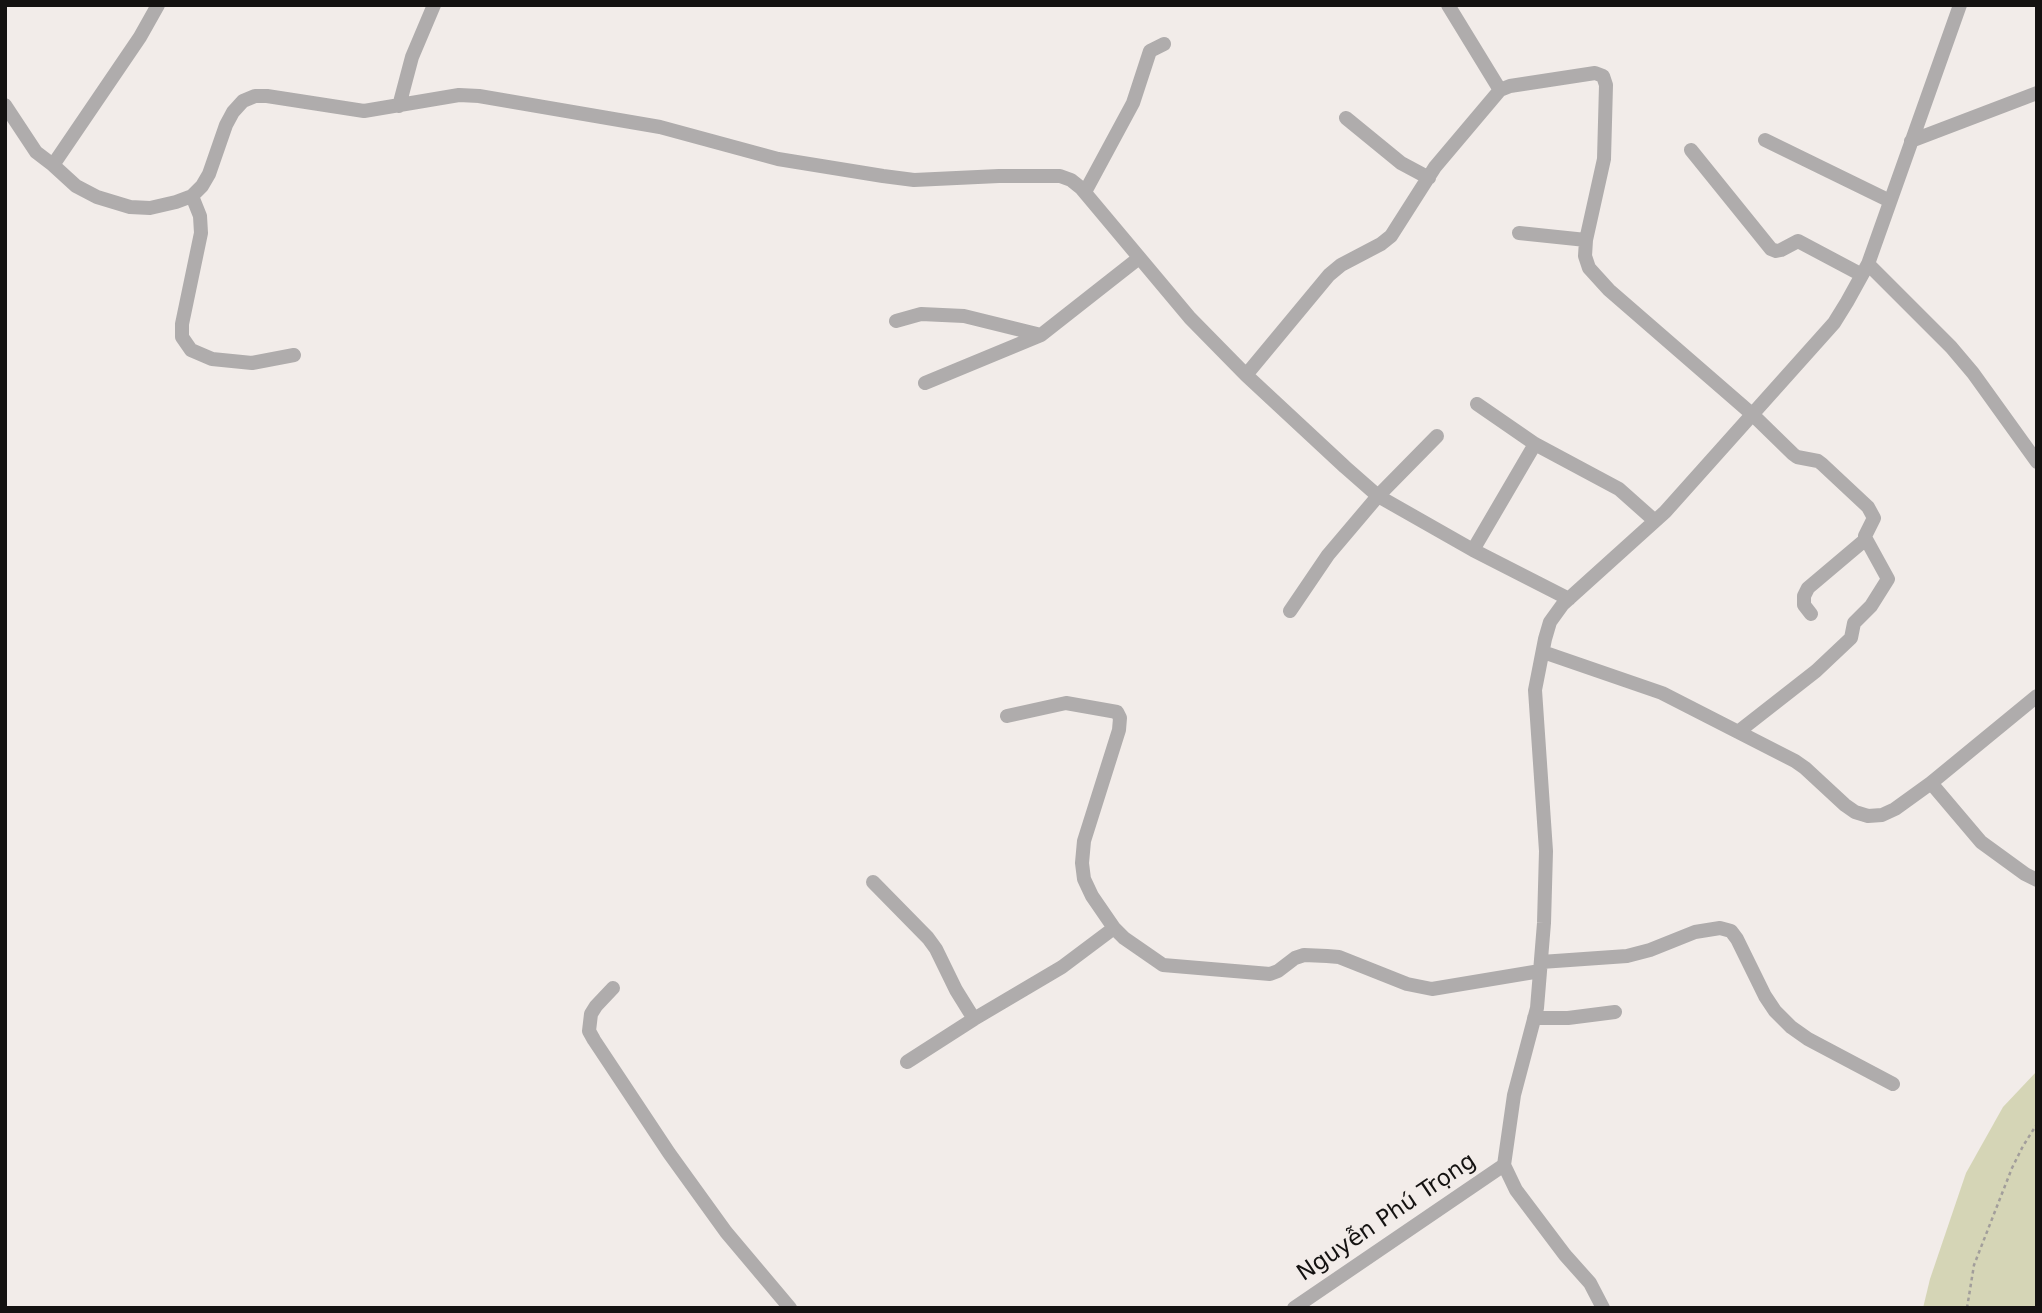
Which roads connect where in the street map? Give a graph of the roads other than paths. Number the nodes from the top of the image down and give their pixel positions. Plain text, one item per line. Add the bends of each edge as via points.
1 (158, 5) edge
2 (434, 5) edge
3 (1448, 5) edge
4 (1960, 5) edge
5 (1164, 44) dead end
6 (1500, 90) junction
7 (2037, 93) edge
8 (5, 105) edge
9 (399, 106) junction
10 (1346, 118) dead end
11 (1765, 140) dead end
12 (1911, 141) junction
13 (1691, 150) dead end
14 (53, 165) junction
15 (1429, 178) junction
16 (1085, 192) junction
17 (192, 196) junction
18 (1890, 201) junction
19 (1518, 233) dead end
20 (1586, 240) junction
21 (1139, 258) junction
22 (1865, 270) junction
23 (896, 321) dead end
24 (1041, 335) junction
25 (295, 355) dead end
26 (1246, 375) junction
27 (925, 383) dead end
28 (1477, 404) dead end
29 (1753, 415) junction
30 (1437, 436) dead end
31 (1535, 444) junction
32 (2037, 462) edge
33 (1378, 496) junction
34 (1655, 522) junction
35 (1866, 539) junction
36 (1473, 550) junction
37 (1569, 599) junction
38 (1290, 611) dead end
39 (1811, 614) dead end
40 (1543, 652) junction
41 (2037, 696) edge
42 (1007, 716) dead end
43 (1738, 732) junction
44 (1931, 783) junction
45 (2037, 880) edge
46 (873, 882) dead end
47 (1114, 928) junction
48 (1541, 966) junction
49 (613, 988) dead end
50 (1615, 1012) dead end
51 (1534, 1018) junction
52 (974, 1019) junction
53 (907, 1062) dead end
54 (1893, 1084) dead end
55 (1504, 1165) junction
56 (790, 1308) edge
57 (1294, 1308) edge
58 (1603, 1308) edge

1 - 14 street
2 - 9 street via 412,57
3 - 6 street
4 - 12 street
5 - 16 street via 1150,51 1133,103
6 - 15 street
6 - 20 street via 1595,73 1603,76 1604,159
7 - 12 street
8 - 14 street via 36,152
9 - 16 street via 479,96 660,127 823,167 914,180 1060,176
9 - 17 street via 364,111 255,96 233,111 209,174
10 - 15 street via 1401,163
11 - 18 street
12 - 18 street
13 - 22 street via 1771,248 1781,250 1798,241
14 - 17 street via 76,186 130,207 150,208
15 - 26 street via 1391,236 1329,275
16 - 21 street
17 - 25 street via 201,233 182,337 191,350 212,359 251,363
18 - 22 street
19 - 20 street
20 - 29 street via 1585,256 1598,280
21 - 24 street
21 - 26 street
22 - 29 street via 1834,323
22 - 32 street via 1951,347
23 - 24 street via 921,314 964,316
24 - 27 street
26 - 33 street
28 - 31 street
29 - 34 street
29 - 35 street via 1797,457 1822,464 1868,508 1874,518
30 - 33 street
31 - 34 street via 1619,489
31 - 36 street
33 - 36 street
33 - 38 street via 1328,555
34 - 37 street
35 - 39 street via 1808,588 1804,605
35 - 43 street via 1888,579 1871,606 1853,623 1851,638
36 - 37 street
37 - 40 street via 1550,622
40 - 43 street via 1662,693
40 - 48 street via 1535,690 1546,851
41 - 44 street
42 - 47 street via 1066,703 1117,712 1119,730 1084,841 1082,863 1084,879
43 - 44 street via 1805,768 1855,812 1868,816 1895,809
44 - 45 street via 1981,842
46 - 52 street via 936,948
47 - 48 street via 1154,960 1175,967 1270,974 1304,955 1339,957 1432,989
47 - 52 street via 1062,967
48 - 51 street
48 - 54 street via 1627,956 1695,932 1731,931 1765,996 1791,1027
49 - 56 street via 591,1014 589,1031 726,1233
50 - 51 street
51 - 55 street via 1514,1095
52 - 53 street
55 - 57 street, Nguyễn Phú Trọng
55 - 58 street via 1516,1190 1590,1283

